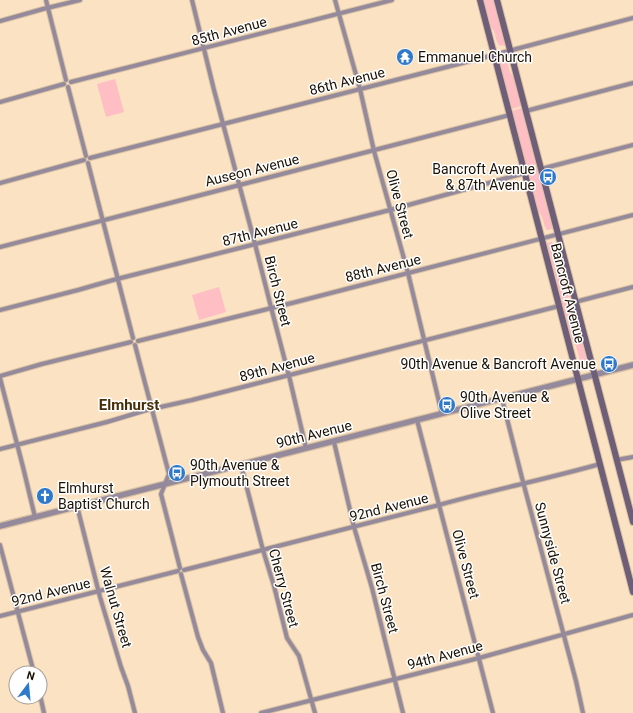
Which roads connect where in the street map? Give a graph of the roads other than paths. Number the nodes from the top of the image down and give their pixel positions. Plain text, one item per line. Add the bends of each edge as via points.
1 (46, 0) edge
2 (80, 0) edge
3 (192, 0) edge
4 (335, 0) edge
5 (392, 0) edge
6 (480, 0) edge
7 (497, 0) edge
8 (48, 7) junction
9 (338, 13) junction
10 (633, 18) edge
11 (0, 21) edge
12 (204, 49) junction
13 (510, 51) junction
14 (494, 55) junction
15 (66, 80) junction
16 (71, 82) junction
17 (633, 83) edge
18 (64, 84) junction
19 (68, 87) junction
20 (360, 89) junction
21 (0, 102) edge
22 (526, 111) junction
23 (510, 115) junction
24 (223, 124) junction
25 (633, 146) edge
26 (374, 151) junction
27 (87, 159) junction
28 (541, 169) junction
29 (525, 173) junction
30 (0, 183) edge
31 (239, 185) junction
32 (390, 210) junction
33 (633, 215) edge
34 (103, 220) junction
35 (558, 234) junction
36 (542, 238) junction
37 (255, 244) junction
38 (0, 247) edge
39 (408, 273) junction
40 (118, 278) junction
41 (633, 287) edge
42 (575, 302) junction
43 (559, 306) junction
44 (271, 308) junction
45 (0, 310) edge
46 (133, 338) junction
47 (138, 341) junction
48 (424, 341) junction
49 (130, 342) junction
50 (135, 345) junction
51 (633, 365) edge
52 (289, 375) junction
53 (594, 375) junction
54 (0, 377) edge
55 (578, 379) junction
56 (502, 399) junction
57 (152, 409) junction
58 (442, 414) junction
59 (417, 420) junction
60 (334, 442) junction
61 (18, 444) junction
62 (306, 448) junction
63 (0, 449) edge
64 (633, 457) edge
65 (616, 460) junction
66 (600, 464) junction
67 (241, 465) junction
68 (165, 484) junction
69 (523, 484) junction
70 (439, 505) junction
71 (77, 506) junction
72 (35, 517) junction
73 (633, 522) edge
74 (0, 526) edge
75 (354, 527) junction
76 (0, 545) edge
77 (263, 550) junction
78 (181, 571) junction
79 (99, 591) junction
80 (633, 592) edge
81 (17, 612) junction
82 (633, 615) edge
83 (0, 616) edge
84 (563, 634) junction
85 (479, 658) junction
86 (32, 665) edge
87 (394, 680) junction
88 (311, 700) junction
89 (135, 713) edge
90 (223, 713) edge
91 (261, 713) edge
92 (314, 713) edge
93 (403, 713) edge
94 (493, 713) edge
95 (583, 713) edge

1 - 8 street
2 - 8 street
3 - 12 street, Birch Street
4 - 9 street, Olive Street
5 - 9 street, 85th Avenue
6 - 14 main road, Bancroft Avenue
7 - 13 main road, Bancroft Avenue
8 - 11 street
8 - 15 street
9 - 12 street, 85th Avenue
9 - 20 street, Olive Street
10 - 13 street, 86th Avenue
12 - 16 street, 85th Avenue
12 - 24 street, Birch Street
13 - 14 street, 86th Avenue
13 - 22 main road, Bancroft Avenue
14 - 20 street, 86th Avenue
14 - 23 main road, Bancroft Avenue
15 - 16 street
15 - 18 street
16 - 19 street
17 - 22 street
18 - 19 street
18 - 21 street
19 - 27 street
20 - 24 street, 86th Avenue
20 - 26 street, Olive Street
22 - 28 main road, Bancroft Avenue
23 - 26 street, Auseon Avenue
23 - 29 main road, Bancroft Avenue
24 - 27 street, 86th Avenue
24 - 31 street, Birch Street
25 - 28 street
26 - 31 street, Auseon Avenue
26 - 32 street, Olive Street
27 - 30 street, 86th Avenue
27 - 34 street
28 - 35 main road, Bancroft Avenue
29 - 32 street, 87th Avenue
29 - 36 main road, Bancroft Avenue
31 - 34 street, Auseon Avenue
31 - 37 street, Birch Street
32 - 37 street, 87th Avenue
32 - 39 street, Olive Street
33 - 35 street, 88th Avenue
34 - 38 street, Auseon Avenue
34 - 40 street
35 - 36 street, 88th Avenue
35 - 42 main road, Bancroft Avenue
36 - 39 street, 88th Avenue
36 - 43 main road, Bancroft Avenue
37 - 40 street, 87th Avenue
37 - 44 street, Birch Street
39 - 44 street, 88th Avenue
39 - 48 street, Olive Street
40 - 45 street, 87th Avenue
40 - 46 street
41 - 42 street
42 - 53 main road, Bancroft Avenue
43 - 48 street, 89th Avenue
43 - 55 main road, Bancroft Avenue
44 - 47 street, 88th Avenue
44 - 52 street, Birch Street
46 - 47 street
46 - 49 street
47 - 50 street
48 - 52 street, 89th Avenue
48 - 58 street, Olive Street
49 - 50 street
49 - 54 street
50 - 57 street
51 - 53 street, 90th Avenue
52 - 57 street, 89th Avenue
52 - 62 street, Birch Street
53 - 55 street, 90th Avenue
53 - 65 main road, Bancroft Avenue
54 - 61 street
55 - 56 street, 90th Avenue
55 - 66 main road, Bancroft Avenue
56 - 58 street, 90th Avenue
56 - 69 street, Sunnyside Street
57 - 61 street, 89th Avenue
57 - 68 street via 169,474
58 - 59 street, 90th Avenue
59 - 60 street, 90th Avenue
59 - 70 street, Olive Street
60 - 62 street, 90th Avenue
60 - 75 street, Birch Street
61 - 63 street, 89th Avenue
61 - 72 street
62 - 67 street, 90th Avenue
64 - 65 street
65 - 73 main road, Bancroft Avenue
66 - 69 street, 92nd Avenue
66 - 80 main road, Bancroft Avenue
67 - 68 street, 90th Avenue
67 - 77 street, Cherry Street
68 - 71 street, 90th Avenue
68 - 78 street via 161,494
69 - 70 street, 92nd Avenue
69 - 84 street, Sunnyside Street
70 - 75 street, 92nd Avenue
70 - 85 street, Olive Street
71 - 72 street, 90th Avenue
71 - 79 street, Walnut Street
72 - 74 street, 90th Avenue
75 - 77 street, 92nd Avenue
75 - 87 street, Birch Street
76 - 81 street
77 - 78 street, 92nd Avenue
77 - 88 street, Cherry Street via 287,638 299,656
78 - 79 street, 92nd Avenue
78 - 90 street via 200,644 211,663
79 - 81 street, 92nd Avenue
79 - 89 street, Walnut Street
81 - 83 street, 92nd Avenue
81 - 86 street
82 - 84 street, 94th Avenue
84 - 85 street, 94th Avenue
84 - 95 street, Sunnyside Street
85 - 87 street, 94th Avenue
85 - 94 street, Olive Street
87 - 88 street, 94th Avenue
87 - 93 street, Birch Street
88 - 91 street, 94th Avenue
88 - 92 street, Cherry Street

